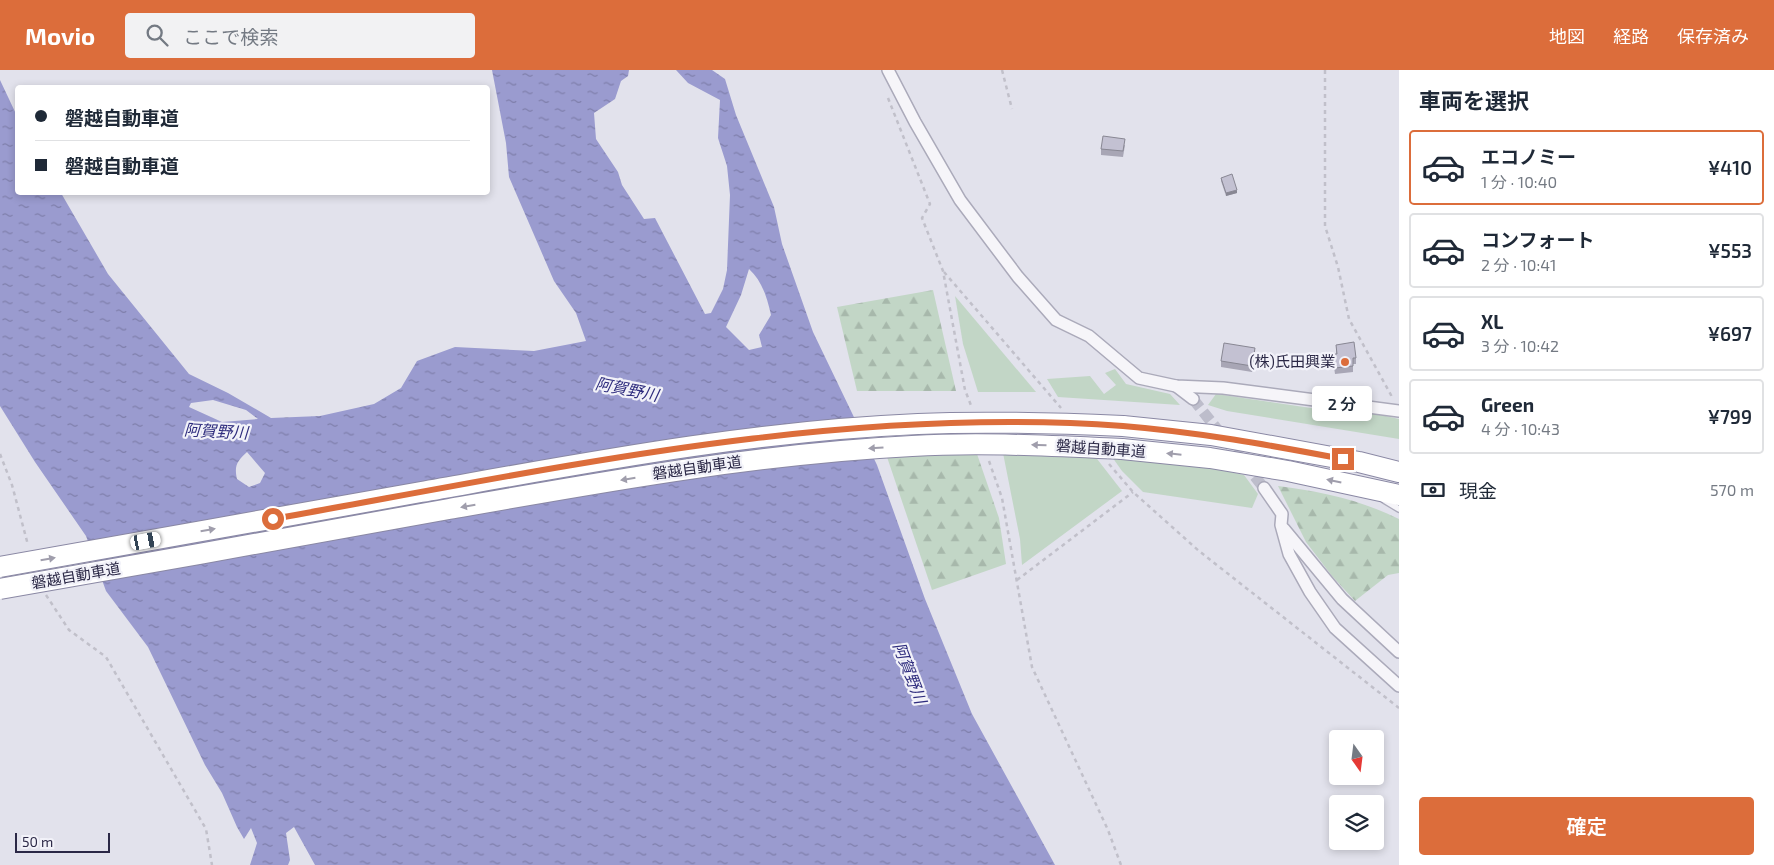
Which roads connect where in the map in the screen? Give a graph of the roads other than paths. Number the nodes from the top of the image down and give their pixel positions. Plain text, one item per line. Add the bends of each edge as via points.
1 (888, 70) edge
2 (1176, 386) junction
3 (1192, 399) tunnel mouth
4 (1396, 410) edge
5 (1123, 426) junction
6 (1399, 458) edge
7 (1399, 472) edge
8 (1362, 487) junction
9 (1264, 488) tunnel mouth
10 (1399, 495) edge
11 (1399, 509) edge
12 (1281, 525) junction
13 (0, 567) edge
14 (0, 590) edge
15 (1399, 652) edge
16 (1399, 686) edge

1 - 2 street via 960,200 1018,277 1056,320 1089,336 1139,378
2 - 3 street
2 - 4 street via 1223,388
5 - 6 highway via 1194,424
5 - 7 highway, 磐越自動車道 via 1211,435
13 -> 5 highway, 磐越自動車道, bridge via 550,469 740,440 916,424
8 - 10 highway, 磐越自動車道
8 - 11 lane
8 -> 14 highway, 磐越自動車道, bridge via 1210,458 1122,449 986,444 838,451 740,462 554,491
9 - 12 street via 1282,514
12 - 15 street via 1342,599
12 - 16 street via 1289,554 1335,628

